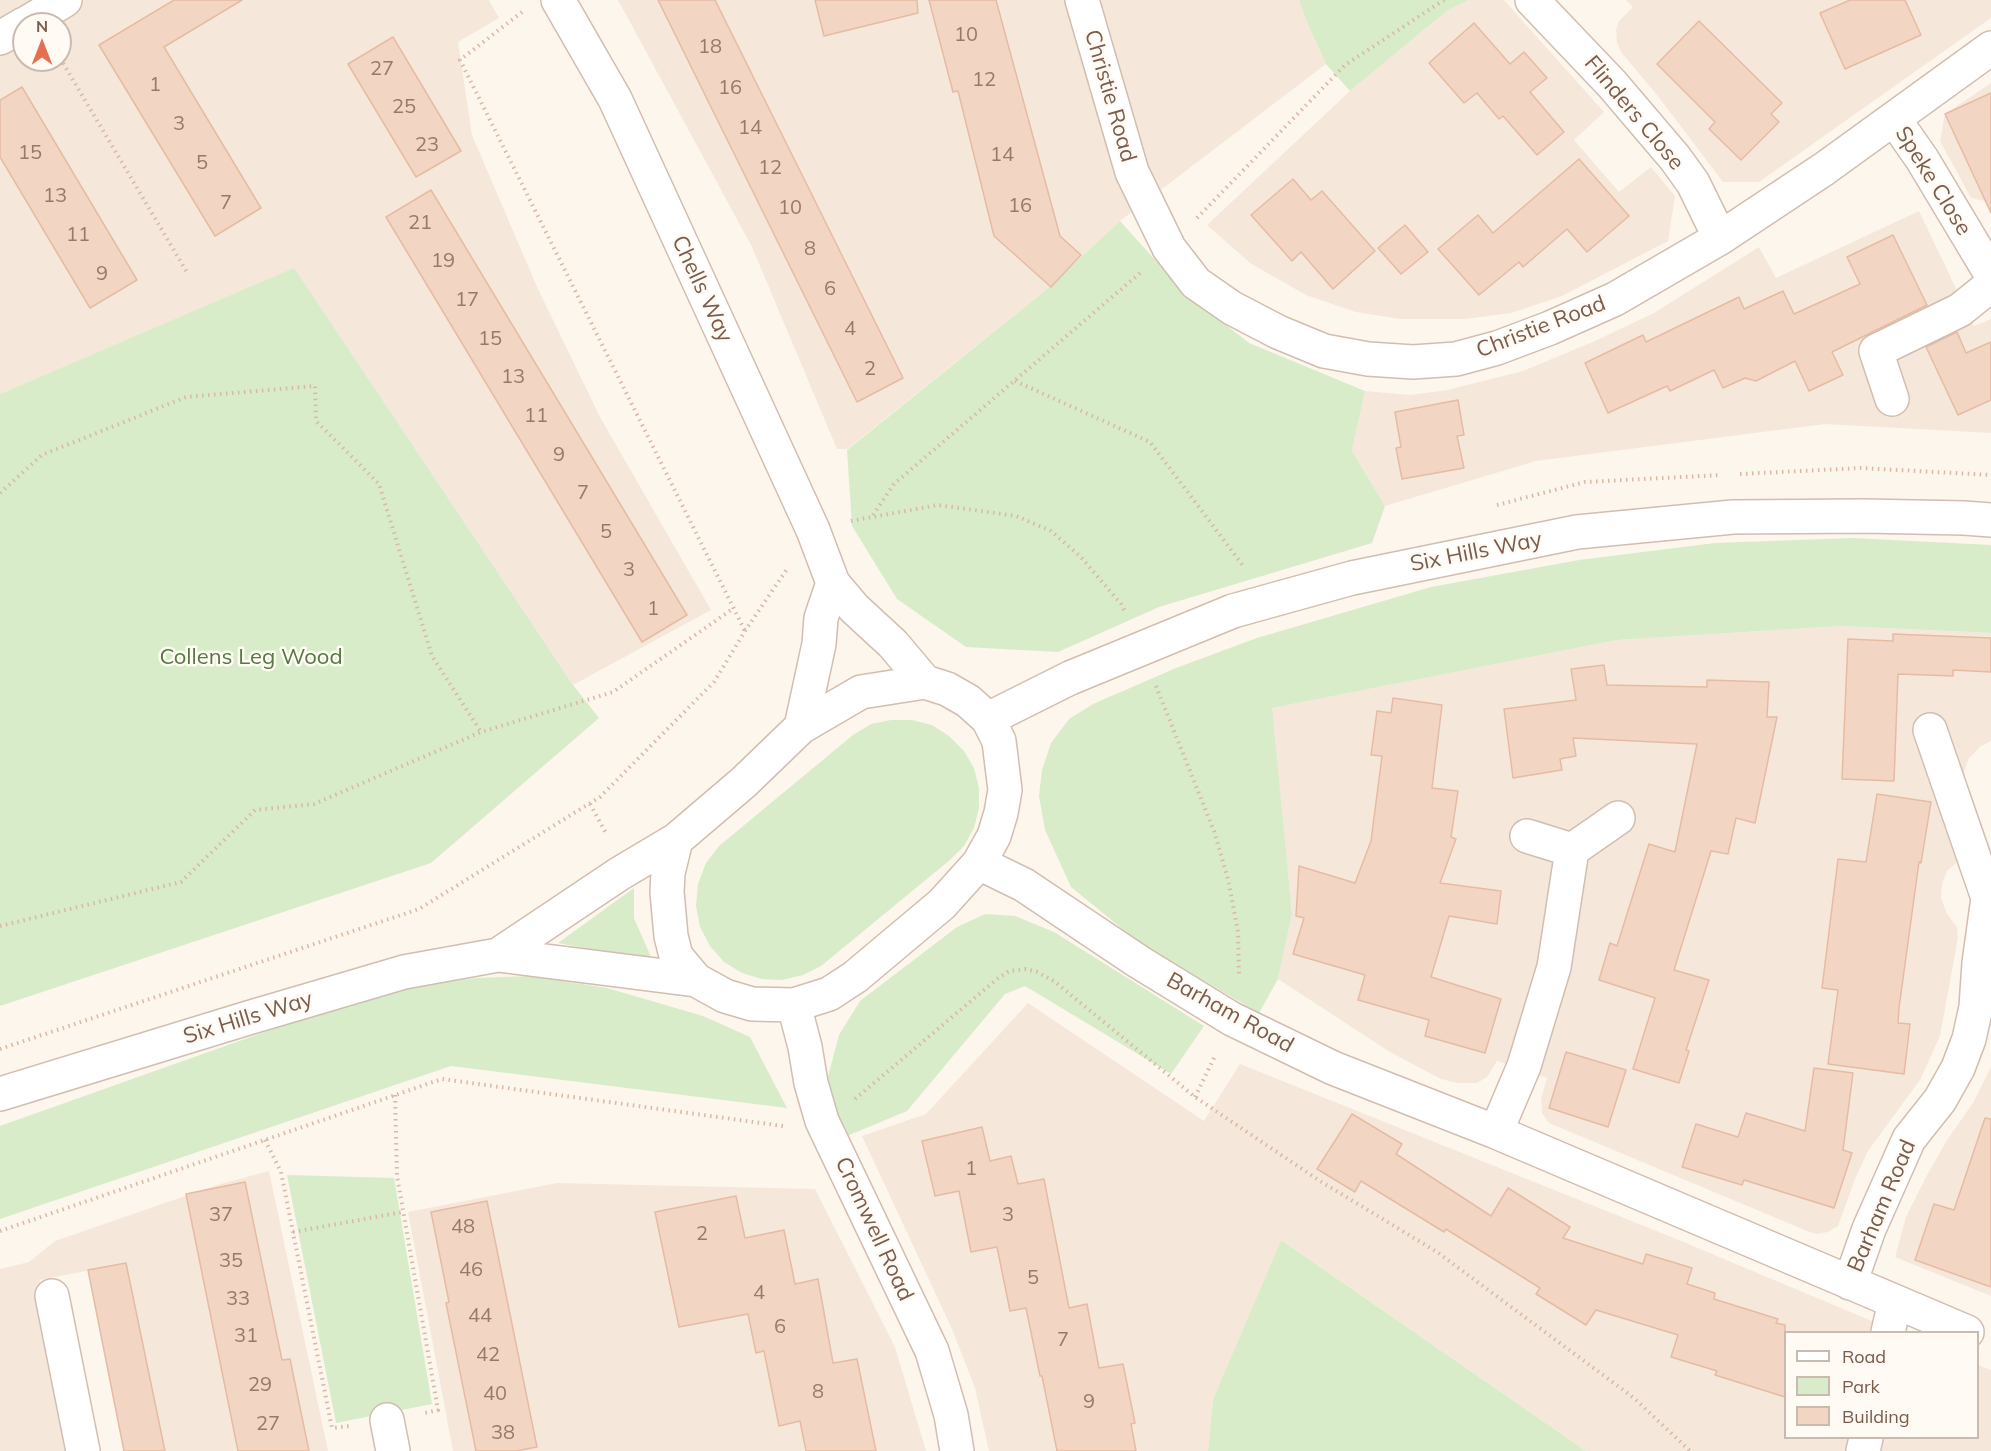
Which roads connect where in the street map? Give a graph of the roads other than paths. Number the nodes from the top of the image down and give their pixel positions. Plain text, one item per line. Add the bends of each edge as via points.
1 (65, 0) edge
2 (1082, 0) edge
3 (1533, 0) edge
4 (543, 3) edge
5 (10, 31) edge
6 (1991, 48) edge
7 (1894, 118) junction
8 (1720, 238) junction
9 (1991, 274) edge
10 (1991, 285) edge
11 (1892, 399) dead end
12 (1991, 520) edge
13 (833, 583) junction
14 (925, 682) junction
15 (988, 719) junction
16 (801, 727) junction
17 (1930, 730) dead end
18 (1618, 818) dead end
19 (1527, 836) dead end
20 (676, 840) junction
21 (1572, 850) junction
22 (979, 863) junction
23 (1989, 898) edge
24 (498, 955) junction
25 (696, 980) junction
26 (794, 1005) junction
27 (0, 1094) edge
28 (1496, 1132) junction
29 (1850, 1283) junction
30 (52, 1296) dead end
31 (1892, 1317) edge
32 (1962, 1331) edge
33 (83, 1451) edge
34 (957, 1451) edge

1 - 5 street
2 - 8 street, Christie Road via 1132,172 1169,248 1196,283 1232,308 1324,351 1413,362 1456,359 1497,348 1615,299
3 - 8 street, Flinders Close via 1675,158 1693,183
4 - 13 street, Chells Way via 615,99 813,530
6 - 7 street, Christie Road
7 - 8 street, Christie Road via 1824,170
7 - 9 street, Speke Close
10 - 11 street via 1960,310 1876,351
12 - 15 street, Six Hills Way, bridge via 1733,517 1577,532 1352,578 1233,611 1070,678
13 - 14 street, Chells Way via 894,644
13 - 16 street via 821,618
14 - 15 street via 968,701
14 - 16 street, Six Hills Way via 861,692
15 - 22 street via 999,741 1005,790 994,836
16 - 20 street, Six Hills Way
17 - 23 street
18 - 21 street
19 - 21 street
20 - 24 street, Six Hills Way
20 - 25 street via 667,892 671,936 676,956
21 - 28 street via 1554,967 1524,1066
22 - 26 street via 942,904 855,977 829,994
22 - 28 street, Barham Road via 1024,885 1232,1019 1333,1068
23 - 29 street, Barham Road via 1969,1039 1940,1100 1908,1139
24 - 25 street, Six Hills Way
24 - 27 street, Six Hills Way via 404,972
25 - 26 street via 725,996 752,1004
26 - 34 street, Cromwell Road via 822,1121 932,1351
28 - 29 street, Barham Road
29 - 31 street, Barham Road
30 - 33 street
31 - 32 street, Barham Road

